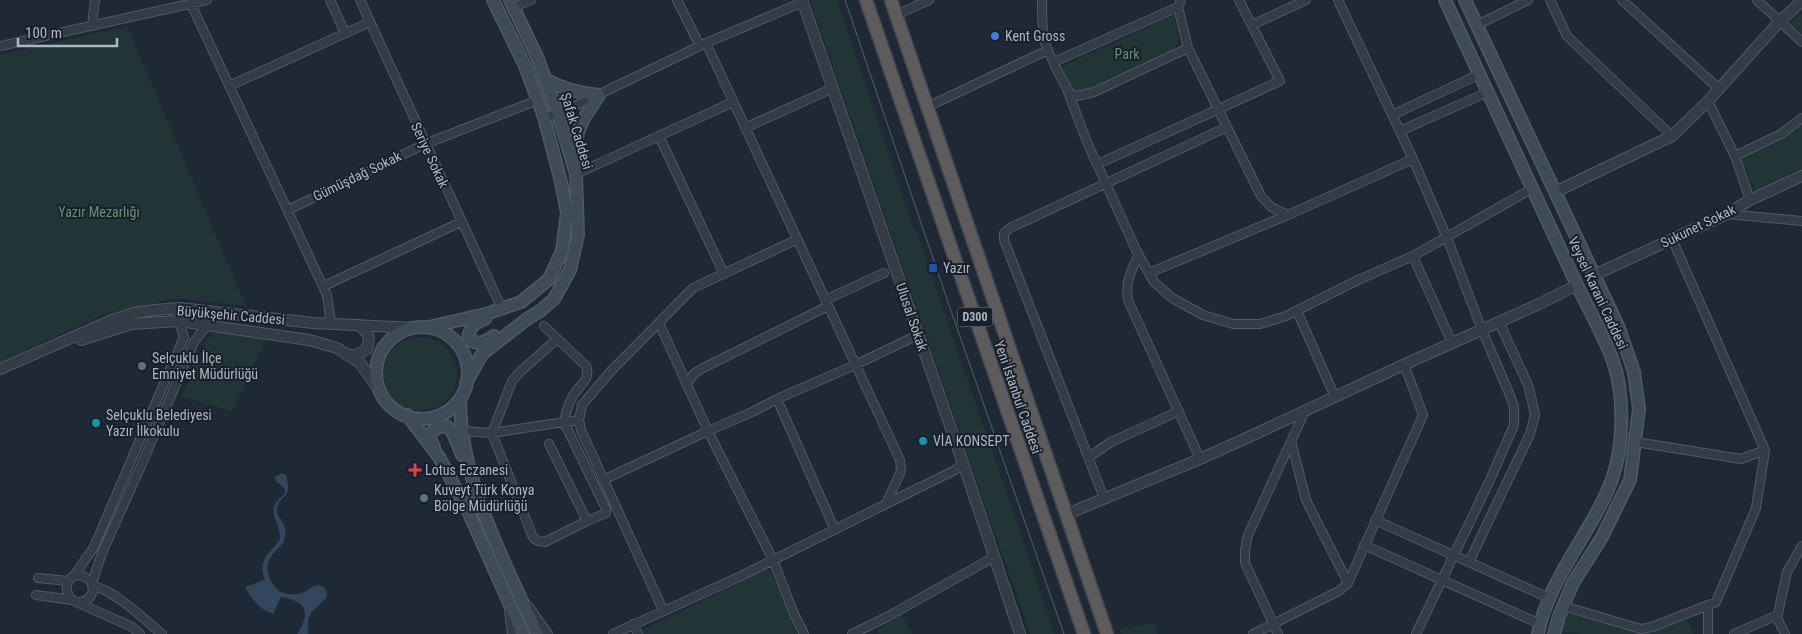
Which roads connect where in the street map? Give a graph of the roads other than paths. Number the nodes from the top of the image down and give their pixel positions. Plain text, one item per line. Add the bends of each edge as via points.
1 (95, 0) edge
2 (207, 0) edge
3 (330, 0) edge
4 (360, 0) edge
5 (493, 0) edge
6 (531, 0) edge
7 (677, 0) edge
8 (866, 0) edge
9 (891, 0) edge
10 (928, 0) edge
11 (1042, 0) edge
12 (1239, 0) edge
13 (1306, 0) edge
14 (1338, 0) edge
15 (1445, 0) edge
16 (1465, 0) edge
17 (1528, 0) edge
18 (1550, 0) edge
19 (1622, 0) edge
20 (1757, 0) edge
21 (803, 1) edge
22 (1179, 3) edge
23 (191, 4) junction
24 (512, 4) edge
25 (1800, 6) edge
26 (896, 15) junction
27 (1780, 21) junction
28 (370, 22) junction
29 (1252, 25) junction
30 (1477, 25) junction
31 (92, 26) junction
32 (345, 33) junction
33 (1802, 42) edge
34 (703, 45) junction
35 (0, 46) edge
36 (1188, 48) junction
37 (1048, 50) junction
38 (1054, 62) junction
39 (1480, 74) junction
40 (545, 79) junction
41 (1065, 84) junction
42 (229, 86) junction
43 (833, 88) junction
44 (1719, 89) junction
45 (1488, 92) junction
46 (599, 95) junction
47 (538, 100) junction
48 (1708, 101) junction
49 (733, 102) junction
50 (927, 107) junction
51 (1219, 110) junction
52 (558, 114) junction
53 (1392, 115) junction
54 (544, 117) junction
55 (1802, 118) edge
56 (1227, 127) junction
57 (745, 128) junction
58 (1400, 131) junction
59 (659, 136) junction
60 (1672, 136) junction
61 (425, 144) junction
62 (1735, 156) junction
63 (1413, 159) junction
64 (572, 162) junction
65 (1098, 164) junction
66 (576, 174) junction
67 (1802, 176) edge
68 (1106, 183) junction
69 (1532, 188) junction
70 (1555, 192) junction
71 (1750, 200) junction
72 (288, 210) junction
73 (1727, 214) junction
74 (1288, 215) junction
75 (1802, 221) edge
76 (461, 222) junction
77 (1447, 238) junction
78 (1672, 239) junction
79 (796, 240) junction
80 (1139, 255) junction
81 (1414, 256) junction
82 (884, 273) dead end
83 (1149, 273) junction
84 (724, 274) junction
85 (1594, 275) junction
86 (1577, 285) junction
87 (324, 286) junction
88 (826, 303) junction
89 (502, 309) junction
90 (1297, 311) junction
91 (525, 320) junction
92 (179, 321) junction
93 (1499, 322) junction
94 (658, 323) junction
95 (331, 324) junction
96 (207, 325) junction
97 (358, 325) junction
98 (544, 326) dead end
99 (429, 327) junction
100 (414, 328) junction
101 (1482, 330) junction
102 (918, 335) junction
103 (184, 337) junction
104 (557, 339) junction
105 (194, 342) junction
106 (1452, 343) junction
107 (347, 355) junction
108 (1404, 364) junction
109 (855, 365) junction
110 (0, 369) edge
111 (0, 376) edge
112 (466, 383) junction
113 (686, 384) junction
114 (380, 391) junction
115 (1335, 397) junction
116 (460, 399) junction
117 (777, 399) junction
118 (1179, 411) junction
119 (1305, 411) junction
120 (407, 415) junction
121 (579, 420) junction
122 (564, 422) junction
123 (708, 431) junction
124 (462, 432) junction
125 (492, 433) junction
126 (1291, 441) junction
127 (1636, 442) junction
128 (549, 444) dead end
129 (1765, 450) junction
130 (439, 457) junction
131 (1089, 458) junction
132 (1200, 459) junction
133 (963, 463) junction
134 (471, 477) junction
135 (604, 480) junction
136 (1104, 498) junction
137 (886, 504) junction
138 (1067, 514) junction
139 (1375, 520) junction
140 (586, 522) junction
141 (835, 530) junction
142 (1364, 545) junction
143 (1802, 546) edge
144 (1454, 555) junction
145 (994, 558) junction
146 (773, 560) junction
147 (1469, 562) junction
148 (38, 578) dead end
149 (71, 579) junction
150 (1443, 580) junction
151 (1348, 583) junction
152 (92, 584) junction
153 (36, 595) dead end
154 (520, 596) junction
155 (1549, 598) junction
156 (507, 599) junction
157 (76, 601) junction
158 (1563, 606) junction
159 (1708, 606) junction
160 (663, 610) junction
161 (1778, 620) junction
162 (633, 624) junction
163 (1273, 624) junction
164 (1539, 629) edge
165 (140, 634) edge
166 (162, 634) edge
167 (512, 634) edge
168 (522, 634) edge
169 (537, 634) edge
170 (548, 634) edge
171 (613, 634) edge
172 (638, 634) edge
173 (804, 634) edge
174 (852, 634) edge
175 (1020, 634) edge
176 (1084, 634) edge
177 (1107, 634) edge
178 (1253, 634) edge
179 (1278, 634) edge
180 (1416, 634) edge
181 (1554, 634) edge
182 (1708, 634) edge
183 (1734, 634) edge
184 (1785, 634) edge

1 - 31 street
2 - 23 street
3 - 32 street
4 - 28 street, Seriye Sokak
5 - 47 main road, Şafak Caddesi
6 - 24 street
7 - 34 street
8 - 176 highway, Yeni İstanbul Caddesi / D300
9 - 26 highway, Yeni İstanbul Caddesi / D300
10 - 26 street
11 - 37 street via 1044,38
12 - 29 street
13 - 29 street
14 - 53 street
15 - 39 main road, Veysel Karani Caddesi
16 - 30 main road, Veysel Karani Caddesi
17 - 30 street
18 - 60 street via 1568,36
19 - 44 street
20 - 27 street
21 - 34 street
21 - 43 street, Ulusal Sokak
22 - 36 street
22 - 38 street
23 - 31 street
23 - 42 street
24 - 40 main road, Şafak Caddesi
25 - 27 street
26 - 50 highway, Yeni İstanbul Caddesi / D300
27 - 33 street
27 - 44 street
28 - 32 street
28 - 61 street, Seriye Sokak
29 - 51 street via 1280,81
30 - 70 main road, Veysel Karani Caddesi
31 - 35 street
32 - 42 street
34 - 46 street
34 - 49 street
36 - 41 street via 1094,92 1079,96 1072,94
36 - 51 street
37 - 38 street
37 - 50 street
38 - 41 street
39 - 45 main road, Veysel Karani Caddesi
39 - 53 street
40 - 46 main road via 578,93
40 - 52 main road, Şafak Caddesi
41 - 65 street
42 - 72 street
43 - 57 street
43 - 102 street, Ulusal Sokak
44 - 48 street
45 - 58 street
45 - 69 main road, Veysel Karani Caddesi
46 - 52 street
46 - 64 main road via 582,120
47 - 54 main road, Şafak Caddesi
47 - 61 street, Gümüşdağ Sokak
48 - 60 street
48 - 62 street
49 - 57 street
49 - 59 street
50 - 138 highway, Yeni İstanbul Caddesi / D300
51 - 56 street
51 - 65 street
52 - 54 street
52 - 64 main road, Şafak Caddesi
53 - 58 street
54 - 89 main road, Şafak Caddesi via 567,213 562,251 548,279 521,302
55 - 62 street via 1781,134
56 - 68 street
56 - 74 street via 1261,196 1271,207
57 - 79 street
58 - 63 street
59 - 66 street
59 - 84 street
60 - 70 street
61 - 72 street, Gümüşdağ Sokak
61 - 76 street, Seriye Sokak
62 - 71 street
63 - 74 street
63 - 77 street
64 - 66 main road, Şafak Caddesi
65 - 68 street
66 - 91 main road, Şafak Caddesi via 578,235 570,270 554,299
67 - 71 street, Sukunet Sokak
68 - 80 street
68 - 131 street via 1004,233
69 - 77 street
69 - 86 main road, Veysel Karani Caddesi
70 - 85 main road, Veysel Karani Caddesi
71 - 73 street, Sukunet Sokak
72 - 87 street
73 - 75 street
73 - 78 street, Sukunet Sokak
74 - 83 street
76 - 87 street
76 - 89 street, Seriye Sokak
77 - 81 street
77 - 101 street
78 - 85 street, Sukunet Sokak
78 - 129 street
79 - 84 street
79 - 88 street
80 - 83 street
80 - 118 street via 1129,273 1128,300
81 - 90 street
81 - 106 street
82 - 88 street
83 - 90 street via 1172,298 1203,315 1233,324 1260,324
84 - 94 street via 694,288
85 - 127 main road, Veysel Karani Caddesi via 1619,328 1634,372 1639,409
86 - 93 street
86 - 155 main road, Veysel Karani Caddesi via 1613,362 1620,396 1619,446 1604,500
87 - 95 street
88 - 109 street
88 - 113 street via 703,368
89 - 91 main road via 475,323 469,329 468,339 476,344 483,343
89 - 99 main road, Şafak Caddesi
90 - 115 street
91 - 112 main road, Şafak Caddesi via 482,354
92 - 96 street, Büyükşehir Caddesi
92 - 103 street
92 - 111 street, Büyükşehir Caddesi via 117,327
93 - 101 street
93 - 147 street via 1528,385 1535,416 1530,434
94 - 113 street
94 - 121 street via 582,405
95 - 97 street, Büyükşehir Caddesi
95 - 110 street, Büyükşehir Caddesi via 180,308 154,310 112,320
96 - 105 street
96 - 107 street, Büyükşehir Caddesi via 309,340 337,348
97 - 100 street, Büyükşehir Caddesi
97 - 107 street via 370,338 367,349 356,355
98 - 104 street
99 - 100 main road
99 - 112 main road via 444,332 465,355
100 - 114 main road via 400,332 382,352 376,378
101 - 106 street
101 - 144 street via 1510,393 1514,425
102 - 109 street
102 - 133 street, Ulusal Sokak
103 - 105 street
103 - 149 street via 94,546
104 - 122 street via 589,372 567,408
104 - 125 street via 512,381
105 - 152 street via 102,553
106 - 108 street
107 - 114 street, Büyükşehir Caddesi via 360,363
108 - 115 street
108 - 139 street via 1423,415
109 - 117 street
109 - 137 street via 900,460 901,471
112 - 116 main road
113 - 123 street
114 - 120 main road via 398,412
115 - 119 street
116 - 120 main road via 438,415 425,418
116 - 124 main road
117 - 123 street
117 - 141 street
118 - 131 street via 1111,442
118 - 132 street
119 - 126 street
119 - 132 street
120 - 130 main road
121 - 122 street
121 - 135 street
122 - 125 street
122 - 140 street via 606,509 603,515
123 - 135 street
123 - 146 street
124 - 125 street
124 - 134 main road
125 - 140 street via 535,539 545,542
126 - 151 street via 1306,500
126 - 163 street via 1248,535 1245,550 1246,563
127 - 129 street via 1741,459
127 - 158 main road, Veysel Karani Caddesi via 1630,480
128 - 140 street
129 - 159 street via 1756,508 1716,602
130 - 134 main road via 430,434 446,426 452,432
130 - 156 main road via 467,509
131 - 136 street
132 - 136 street
133 - 137 street
133 - 145 street, Ulusal Sokak
134 - 154 main road
135 - 160 street
136 - 138 street
137 - 141 street
138 - 177 highway, Yeni İstanbul Caddesi / D300
139 - 142 street
139 - 144 street
141 - 146 street
142 - 150 street
142 - 151 street
143 - 161 street via 1787,572
144 - 147 street
144 - 150 street
145 - 174 street
145 - 175 street, Ulusal Sokak
146 - 160 street
146 - 173 street
147 - 155 street
148 - 149 street
149 - 152 street via 80,575 87,577
149 - 157 street via 66,588 68,595
150 - 164 street
150 - 180 street
151 - 163 street via 1339,591
152 - 157 street via 90,597
152 - 166 street via 101,587
153 - 157 street
154 - 169 main road
154 - 170 street
155 - 164 main road, Veysel Karani Caddesi
156 - 167 street
156 - 168 main road
157 - 165 street via 132,627
158 - 159 street via 1641,629
158 - 181 main road, Veysel Karani Caddesi
159 - 182 street
160 - 162 street
161 - 183 street via 1773,617
161 - 184 street
162 - 171 street
162 - 172 street
163 - 178 street
163 - 179 street

